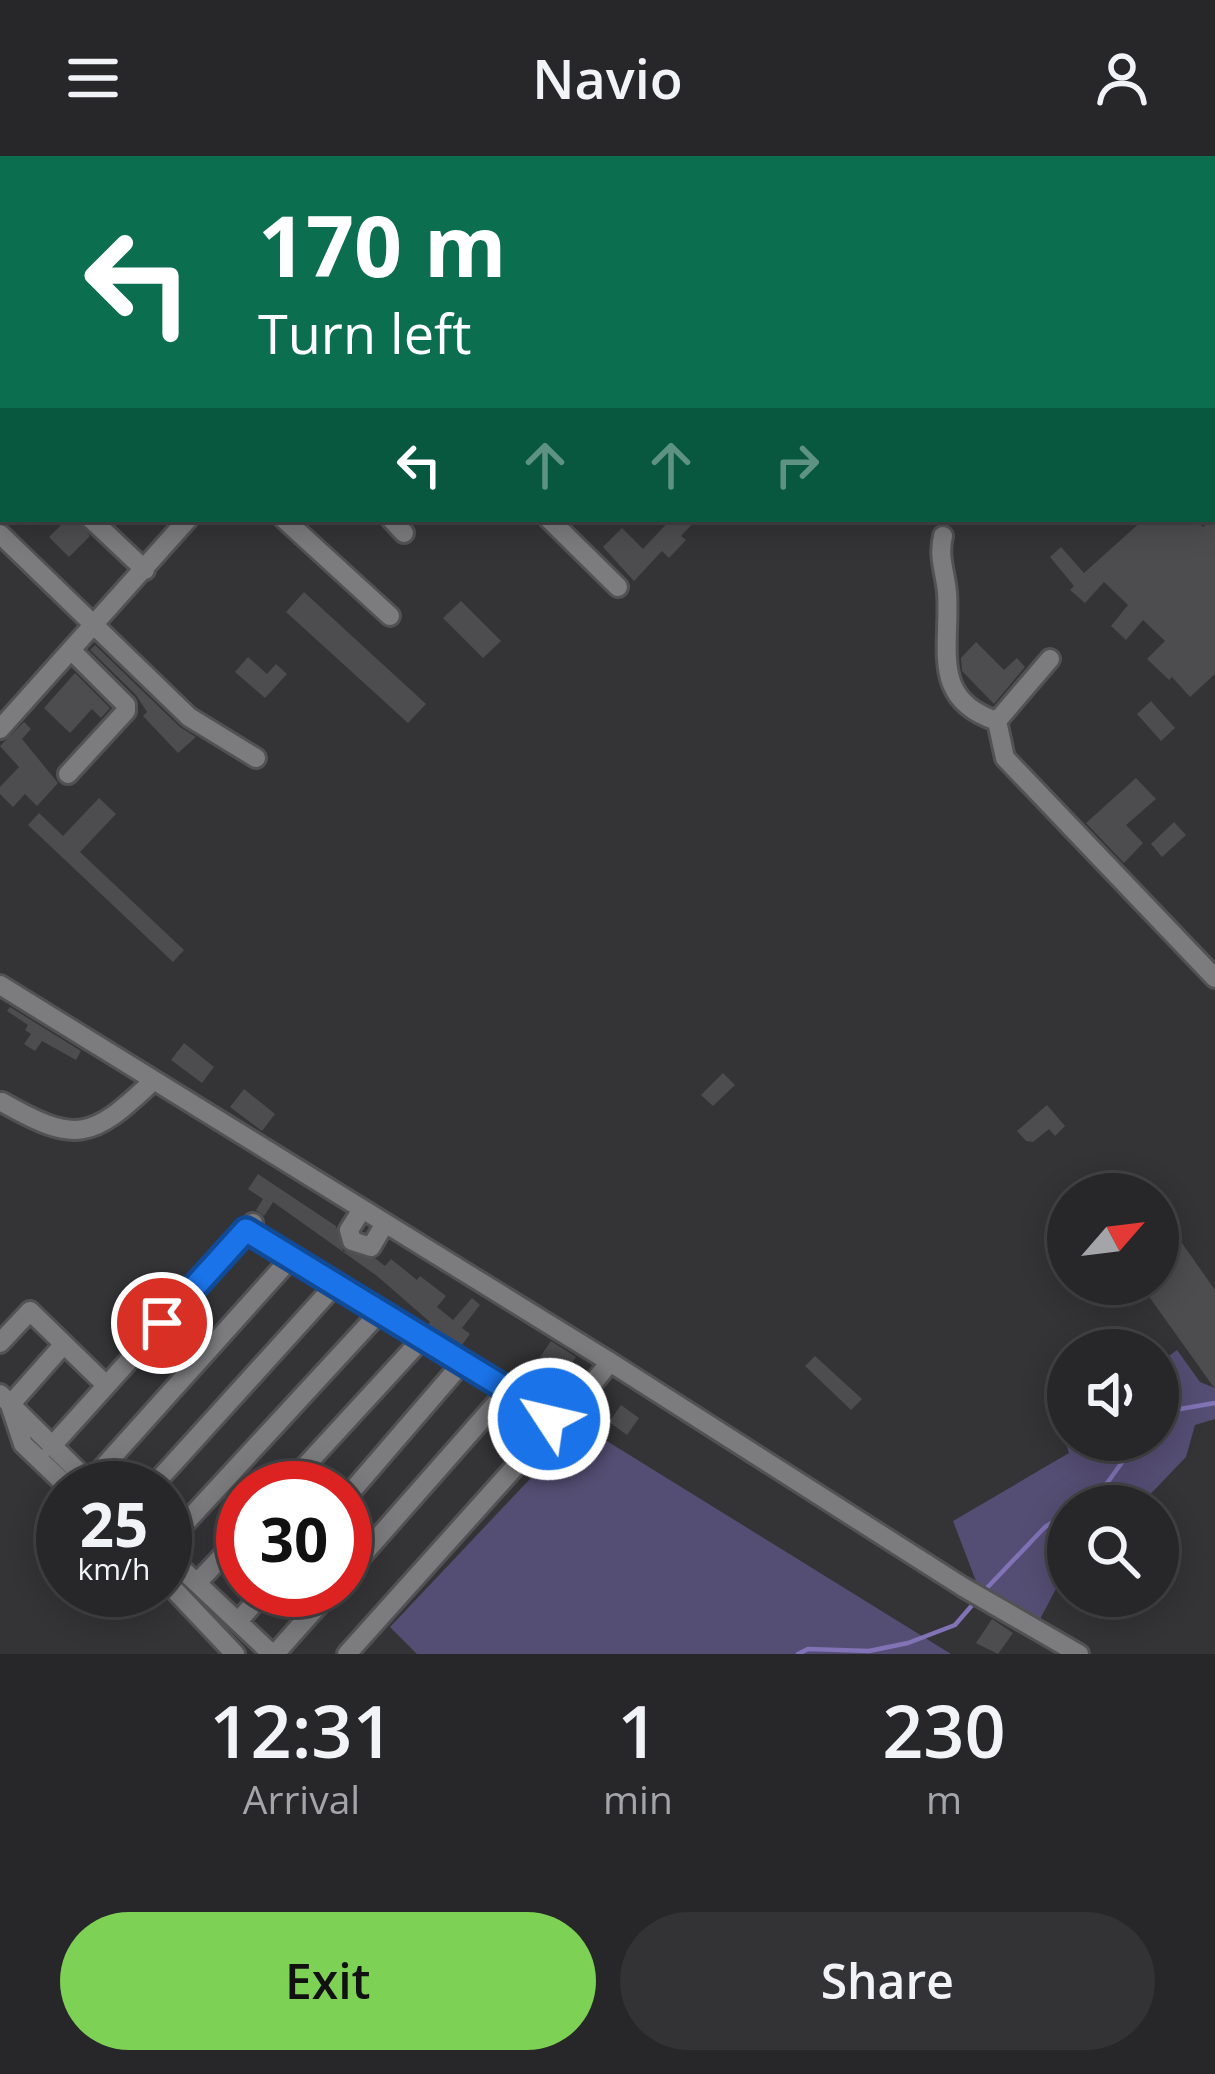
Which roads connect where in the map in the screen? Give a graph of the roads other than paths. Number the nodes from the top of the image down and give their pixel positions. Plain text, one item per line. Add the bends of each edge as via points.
1 (94, 522) edge
2 (185, 522) edge
3 (287, 522) edge
4 (552, 522) edge
5 (0, 534) edge
6 (943, 536) dead end
7 (145, 570) junction
8 (618, 587) dead end
9 (390, 616) dead end
10 (93, 626) junction
11 (71, 650) junction
12 (1050, 659) dead end
13 (997, 721) junction
14 (0, 729) edge
15 (256, 758) dead end
16 (68, 773) dead end
17 (1215, 978) edge
18 (0, 985) edge
19 (153, 1081) junction
20 (2, 1102) edge
21 (361, 1210) junction
22 (385, 1225) junction
23 (292, 1258) junction
24 (335, 1285) junction
25 (380, 1312) junction
26 (423, 1338) junction
27 (0, 1343) edge
28 (64, 1344) junction
29 (610, 1362) junction
30 (464, 1363) junction
31 (106, 1385) junction
32 (508, 1390) junction
33 (5, 1400) edge
34 (546, 1414) junction
35 (51, 1447) junction
36 (48, 1461) edge
37 (63, 1461) edge
38 (107, 1461) edge
39 (176, 1461) edge
40 (310, 1461) edge
41 (372, 1467) edge
42 (192, 1519) edge
43 (372, 1544) edge
44 (216, 1563) edge
45 (192, 1578) edge
46 (197, 1583) junction
47 (192, 1609) edge
48 (242, 1617) edge
49 (308, 1617) edge
50 (238, 1622) junction
51 (235, 1654) edge
52 (274, 1654) edge
53 (347, 1654) edge
54 (1079, 1654) edge

1 - 7 street
2 - 7 street
3 - 9 street
4 - 8 street
5 - 10 street
6 - 13 street via 946,675 962,702
7 - 10 street
10 - 11 street
10 - 15 street via 189,717
11 - 14 street
11 - 16 street via 127,711
12 - 13 street
13 - 17 street via 1005,758
18 - 19 street
19 - 20 street via 122,1110 69,1133
19 - 21 street
21 - 22 street
21 - 22 street via 352,1241 370,1247
22 - 29 street
23 - 24 street
23 - 31 street via 250,1226
23 - 38 street
24 - 25 street
24 - 39 street
25 - 26 street
25 - 42 street
26 - 30 street
26 - 40 street
27 - 28 street via 31,1311
28 - 31 street
28 - 33 street
29 - 34 street via 581,1398
29 - 54 street
30 - 32 street
30 - 41 street
31 - 35 street
32 - 34 street
32 - 43 street
33 - 35 street
33 - 36 street via 23,1444
34 - 53 street via 550,1428
35 - 37 street
44 - 46 street
45 - 46 street
46 - 50 street
47 - 51 street
48 - 50 street
49 - 52 street
50 - 52 street

